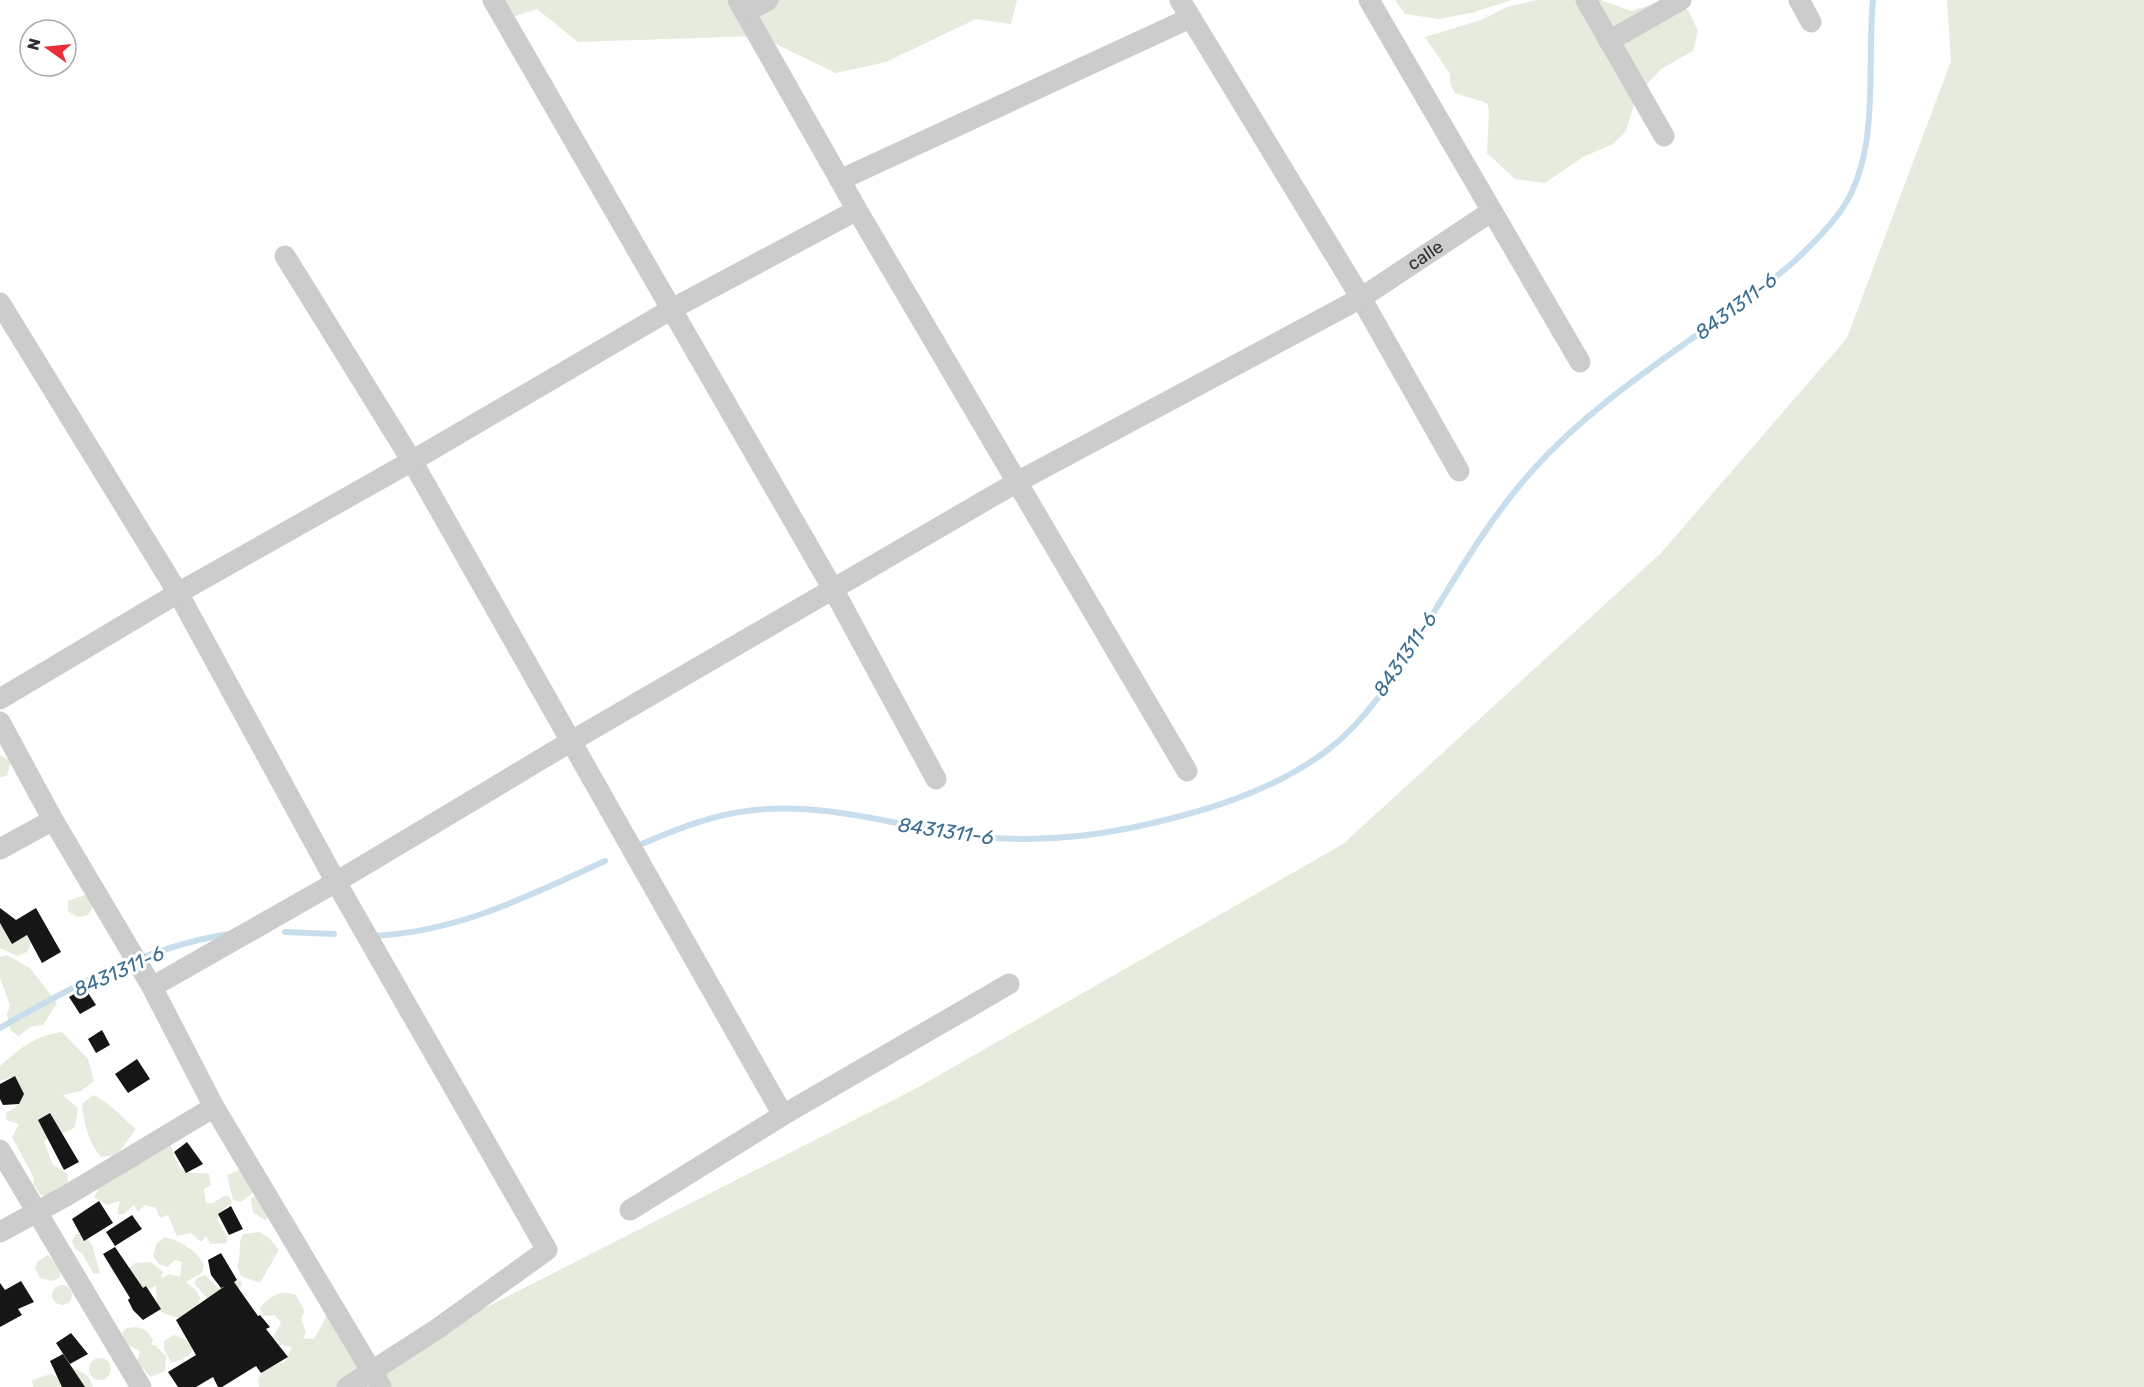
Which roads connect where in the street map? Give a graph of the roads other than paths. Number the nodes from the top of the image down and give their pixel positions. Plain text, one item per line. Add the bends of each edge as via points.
1 (493, 0) edge
2 (768, 0) edge
3 (1369, 0) edge
4 (1586, 0) edge
5 (1681, 0) edge
6 (1799, 0) edge
7 (741, 7) edge
8 (1185, 9) edge
9 (1811, 22) dead end
10 (1609, 41) junction
11 (1664, 136) dead end
12 (840, 180) junction
13 (857, 210) junction
14 (1492, 211) junction
15 (285, 256) dead end
16 (1361, 298) junction
17 (0, 303) edge
18 (670, 310) junction
19 (1580, 362) dead end
20 (412, 461) junction
21 (1459, 471) dead end
22 (1017, 482) junction
23 (833, 589) junction
24 (178, 593) junction
25 (0, 699) edge
26 (0, 722) edge
27 (570, 742) junction
28 (1187, 771) dead end
29 (936, 779) dead end
30 (53, 820) junction
31 (0, 849) edge
32 (336, 882) junction
33 (1009, 984) dead end
34 (152, 987) junction
35 (214, 1107) junction
36 (783, 1115) junction
37 (0, 1149) edge
38 (36, 1210) junction
39 (630, 1210) dead end
40 (0, 1232) edge
41 (377, 1379) edge
42 (141, 1387) edge
43 (347, 1387) edge

1 - 18 street
2 - 7 street
3 - 14 street
4 - 10 street
5 - 10 street
6 - 9 street
7 - 12 street
8 - 12 street
8 - 16 street
10 - 11 street
12 - 13 street
13 - 18 street
13 - 22 street
14 - 16 street, calle
14 - 19 street
15 - 20 street
16 - 21 street
16 - 22 street, calle
17 - 24 street
18 - 20 street
18 - 23 street
20 - 24 street
20 - 27 street
22 - 23 street, calle
22 - 28 street
23 - 27 street, calle
23 - 29 street
24 - 25 street
24 - 32 street
26 - 30 street
27 - 32 street, calle
27 - 36 street
30 - 31 street
30 - 34 street
32 - 34 street, calle
32 - 41 street via 547,1250 437,1329
33 - 36 street
34 - 35 street
35 - 38 street
35 - 41 street
36 - 39 street
37 - 38 street
38 - 40 street
38 - 42 street
41 - 43 street

